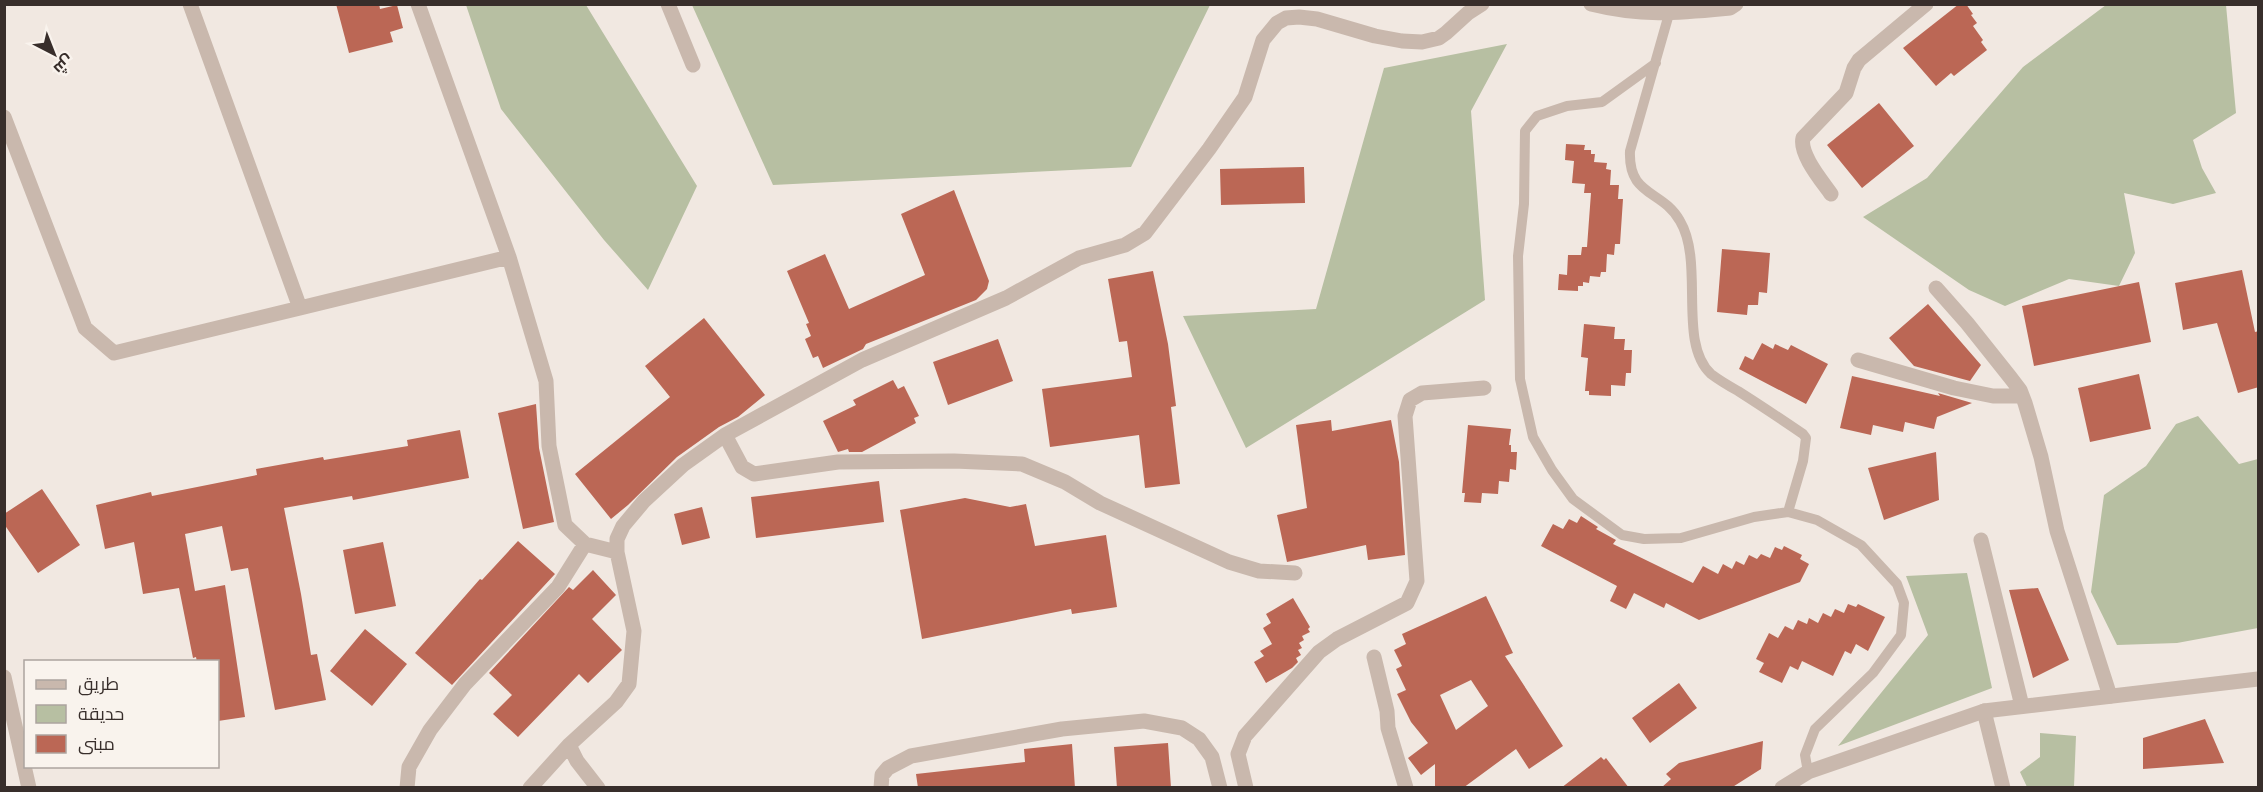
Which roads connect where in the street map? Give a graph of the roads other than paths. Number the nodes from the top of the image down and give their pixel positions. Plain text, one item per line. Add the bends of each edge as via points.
1 (190, 4) edge
2 (418, 4) edge
3 (668, 4) edge
4 (1482, 4) edge
5 (1591, 4) edge
6 (1736, 4) edge
7 (1926, 4) edge
8 (1669, 14) junction
9 (1656, 63) junction
10 (693, 65) dead end
11 (4, 117) edge
12 (1831, 194) dead end
13 (509, 257) junction
14 (1936, 288) dead end
15 (300, 308) junction
16 (1858, 360) dead end
17 (1484, 388) dead end
18 (2022, 396) junction
19 (725, 435) junction
20 (1788, 512) junction
21 (1982, 540) dead end
22 (585, 544) junction
23 (617, 552) junction
24 (1295, 573) dead end
25 (1374, 657) dead end
26 (4, 677) edge
27 (2259, 679) edge
28 (2110, 696) junction
29 (2022, 706) junction
30 (1984, 711) junction
31 (569, 745) junction
32 (24, 766) edge
33 (24, 768) edge
34 (1808, 772) junction
35 (29, 788) edge
36 (407, 788) edge
37 (530, 788) edge
38 (598, 788) edge
39 (881, 788) edge
40 (1221, 788) edge
41 (1246, 788) edge
42 (1406, 788) edge
43 (1782, 788) edge
44 (2003, 788) edge

1 - 15 street
2 - 13 street
3 - 10 street
4 - 19 street via 1439,38 1422,42 1375,36 1317,20 1287,18 1263,40 1245,97 1145,233 1125,245 1079,258 1006,298 862,360
5 - 8 street
6 - 8 street via 1730,8
7 - 12 street via 1859,60 1841,99 1803,138 1808,161
8 - 9 lane
9 - 20 lane via 1630,151 1629,168 1639,185 1680,220 1689,244 1695,349 1710,373 1806,438
9 - 20 lane via 1602,102 1566,106 1537,116 1525,131 1524,204 1518,256 1520,379 1533,437 1573,499 1626,536 1681,538 1754,517
11 - 15 street via 85,328 114,353
13 - 15 street
13 - 22 street via 546,381 549,446 565,525
14 - 18 street
16 - 18 street via 1963,390
17 - 41 street via 1422,393 1410,400 1405,416 1417,581 1407,603 1336,639 1319,652 1245,736 1238,754
18 - 28 street via 2041,457 2057,531
19 - 23 street via 683,465 644,501 616,539
19 - 24 street via 742,467 754,474 838,462 1022,464 1229,561 1258,571
20 - 34 lane via 1817,520 1861,545 1897,584 1904,603 1901,635 1873,673 1815,729 1805,755
21 - 29 street
22 - 23 street
22 - 36 street via 558,587 465,684 430,730 409,767
23 - 31 street via 634,631 629,684 616,702
25 - 42 street via 1388,711 1388,728
26 - 32 street
27 - 28 street
28 - 29 street
29 - 30 street
30 - 34 street
30 - 44 street
31 - 37 street
31 - 38 street
33 - 35 street
34 - 43 street
39 - 40 street via 882,775 888,768 911,756 1062,729 1143,721 1182,728 1199,739 1212,757

